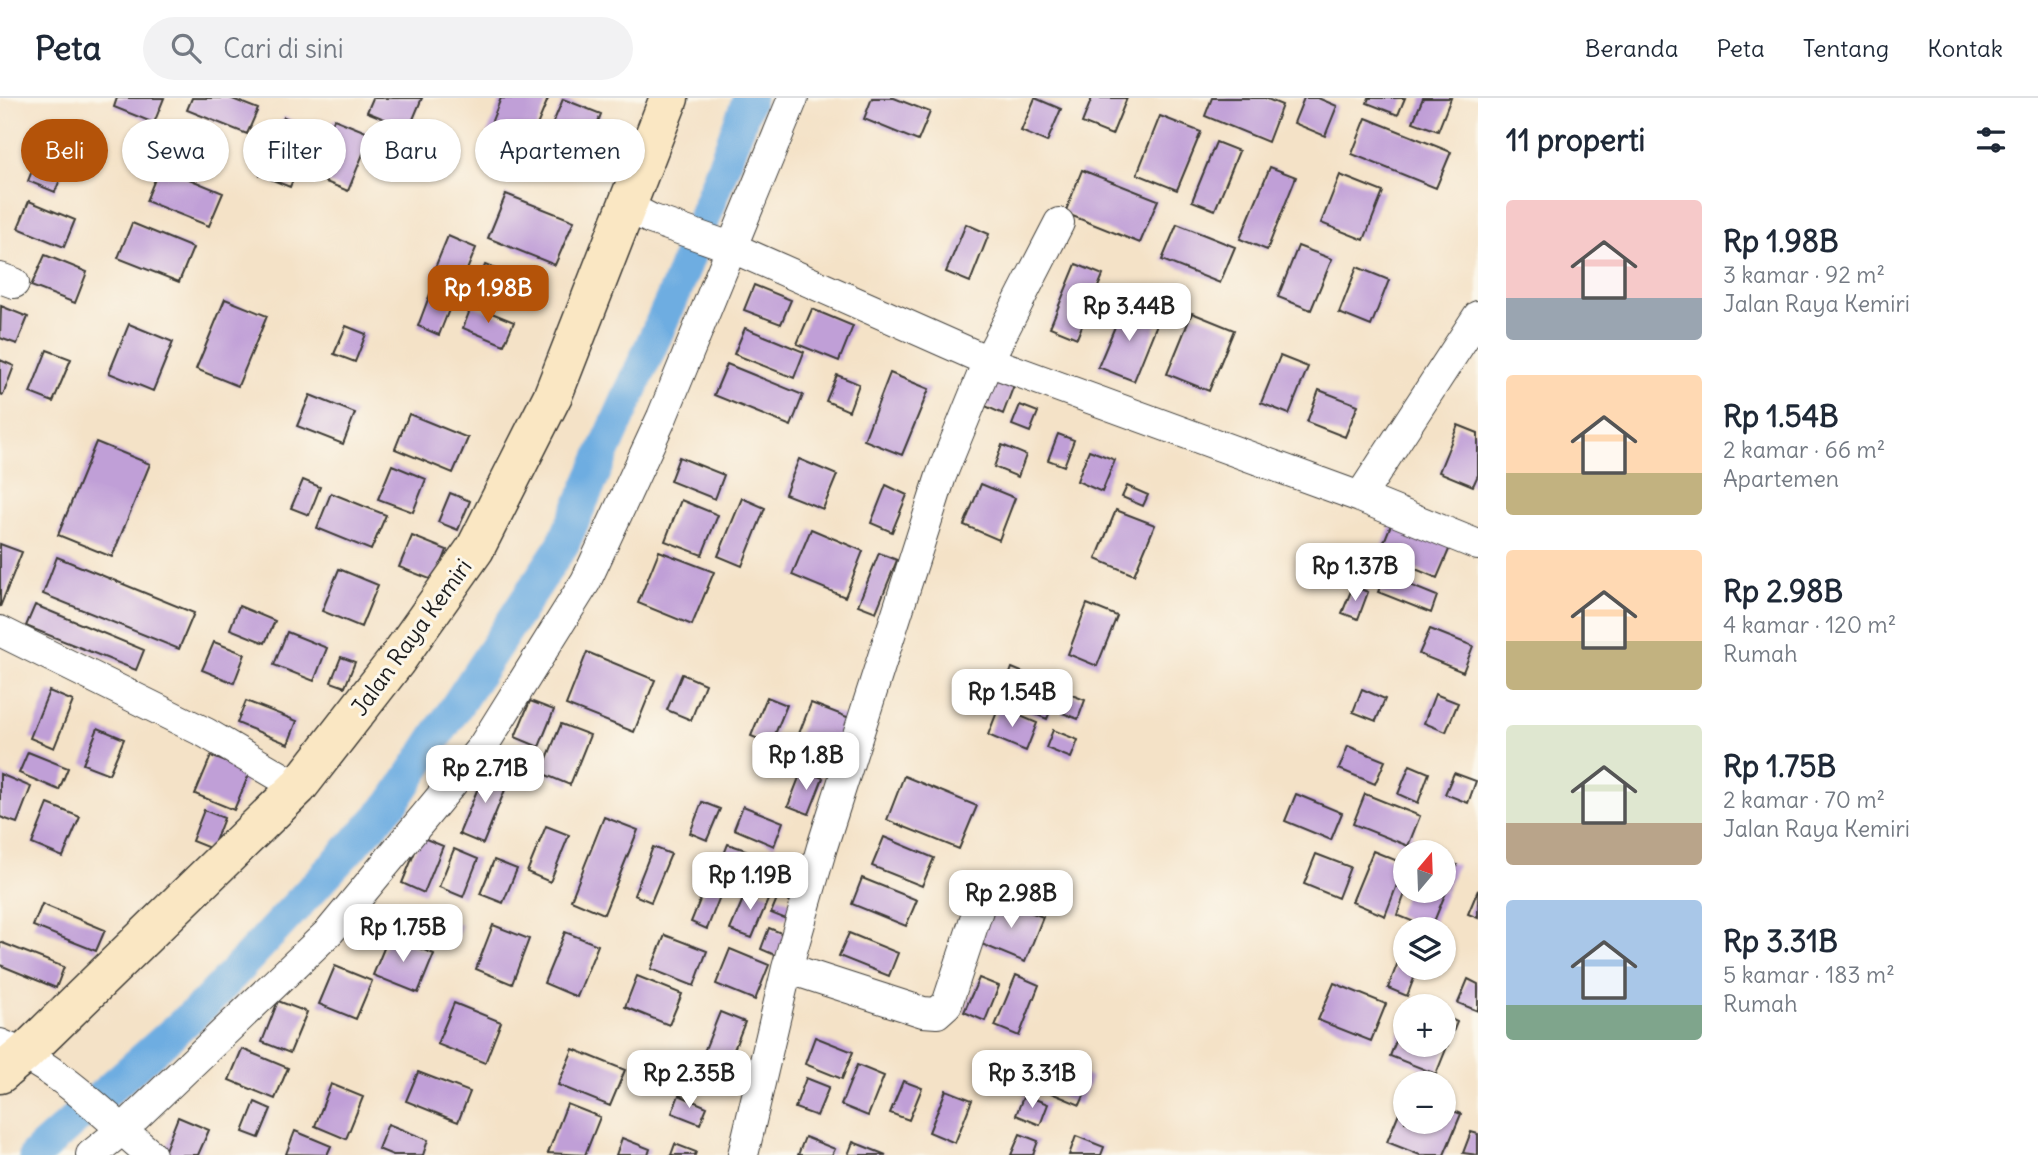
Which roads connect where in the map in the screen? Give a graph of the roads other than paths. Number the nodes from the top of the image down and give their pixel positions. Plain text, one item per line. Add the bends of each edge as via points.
1 (669, 98) edge
2 (793, 98) edge
3 (638, 213) junction
4 (1059, 223) dead end
5 (726, 246) junction
6 (1478, 316) edge
7 (988, 361) junction
8 (1360, 497) junction
9 (1478, 545) edge
10 (0, 631) edge
11 (298, 787) junction
12 (978, 910) dead end
13 (787, 968) junction
14 (19, 1060) edge
15 (117, 1126) junction
16 (91, 1155) edge
17 (151, 1155) edge
18 (743, 1155) edge

1 - 3 main road, Jalan Raya Kemiri
2 - 5 street
3 - 5 street
3 - 11 main road, Jalan Raya Kemiri via 475,550 396,662
4 - 7 street
5 - 7 street
5 - 15 street via 662,417 586,581 483,746 330,931
6 - 8 street
7 - 8 street
7 - 13 street via 937,489
8 - 9 street
10 - 11 street via 206,733
11 - 14 main road, Jalan Raya Kemiri
12 - 13 street via 947,1004 937,1013
13 - 18 street
14 - 15 street
15 - 16 street
15 - 17 street

